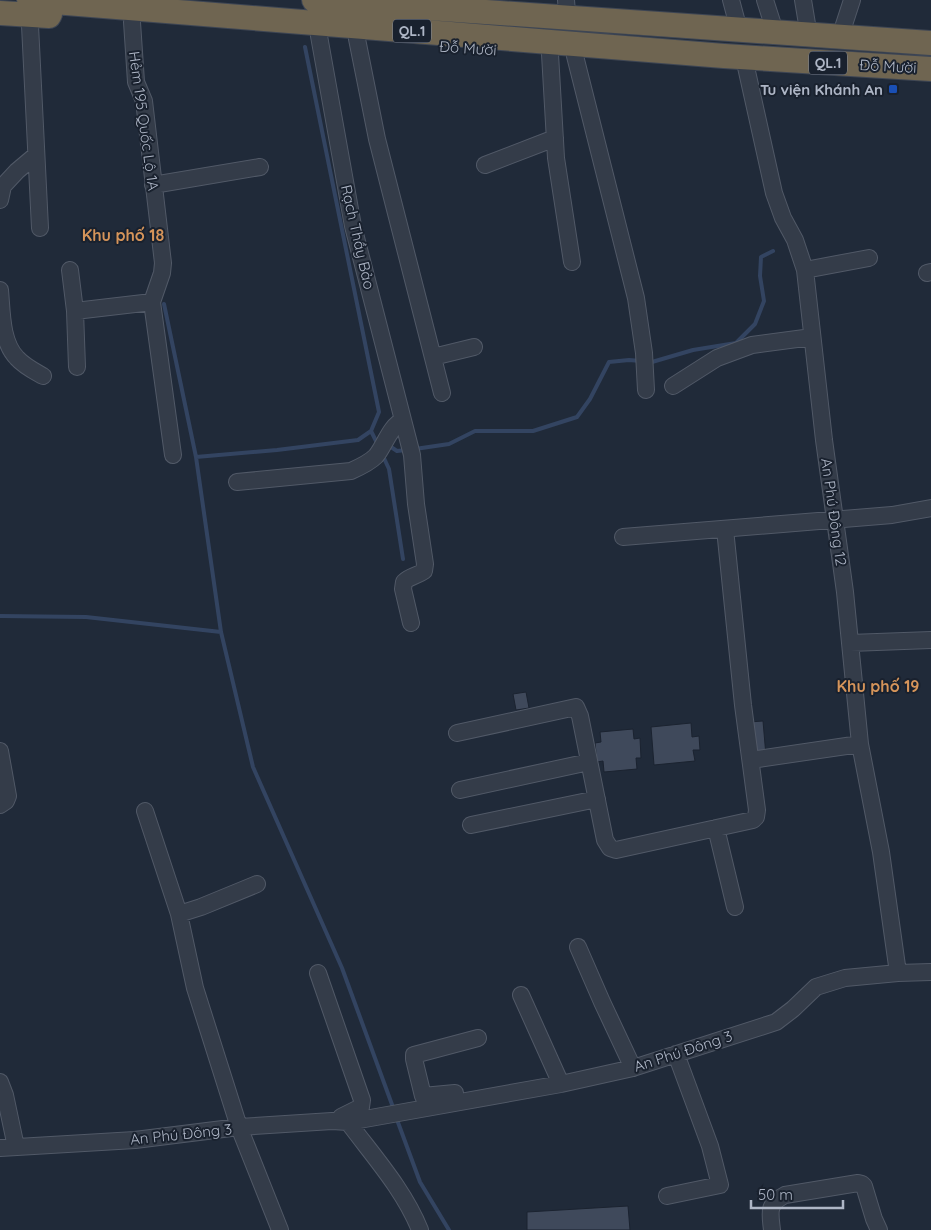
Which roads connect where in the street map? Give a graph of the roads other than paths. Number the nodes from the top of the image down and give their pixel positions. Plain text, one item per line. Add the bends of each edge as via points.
1 (314, 0) edge
2 (480, 0) edge
3 (731, 0) edge
4 (803, 0) edge
5 (852, 0) edge
6 (525, 2) edge
7 (29, 5) edge
8 (99, 6) junction
9 (572, 10) edge
10 (0, 13) edge
11 (757, 21) edge
12 (132, 22) junction
13 (808, 24) junction
14 (842, 32) junction
15 (931, 33) edge
16 (319, 36) junction
17 (357, 39) junction
18 (931, 43) edge
19 (550, 54) junction
20 (575, 56) junction
21 (734, 57) junction
22 (931, 69) edge
23 (555, 138) junction
24 (36, 155) junction
25 (484, 165) dead end
26 (260, 167) dead end
27 (153, 185) junction
28 (0, 200) edge
29 (40, 228) dead end
30 (869, 258) dead end
31 (572, 262) dead end
32 (70, 270) dead end
33 (805, 270) junction
34 (0, 290) edge
35 (152, 302) junction
36 (74, 311) junction
37 (812, 337) junction
38 (474, 347) dead end
39 (433, 357) junction
40 (77, 367) dead end
41 (43, 376) dead end
42 (673, 386) dead end
43 (646, 390) dead end
44 (442, 393) dead end
45 (405, 428) junction
46 (173, 455) dead end
47 (237, 482) dead end
48 (931, 508) edge
49 (835, 520) junction
50 (725, 529) junction
51 (623, 537) dead end
52 (411, 623) dead end
53 (931, 640) edge
54 (850, 643) junction
55 (457, 733) dead end
56 (860, 744) junction
57 (0, 751) edge
58 (751, 760) junction
59 (589, 762) junction
60 (460, 790) dead end
61 (597, 799) junction
62 (0, 805) edge
63 (145, 811) dead end
64 (471, 825) dead end
65 (716, 828) junction
66 (257, 884) dead end
67 (736, 907) dead end
68 (179, 914) junction
69 (578, 947) dead end
70 (931, 972) edge
71 (318, 973) dead end
72 (898, 973) junction
73 (521, 994) dead end
74 (478, 1038) dead end
75 (676, 1054) junction
76 (633, 1068) junction
77 (0, 1082) edge
78 (561, 1084) junction
79 (473, 1100) junction
80 (347, 1121) junction
81 (239, 1127) junction
82 (8, 1148) edge
83 (667, 1196) dead end
84 (876, 1229) edge
85 (280, 1230) edge
86 (420, 1230) edge
87 (772, 1230) edge

1 - 9 highway, Đỗ Mười / QL.1
2 - 6 highway, Đỗ Mười / QL.1
3 - 11 street
4 - 13 street
5 - 14 street
6 - 9 highway, Đỗ Mười / QL.1
7 - 8 highway, Đỗ Mười / QL.1 via 48,16 61,2
7 - 10 highway, Đỗ Mười / QL.1
7 - 24 street
8 - 12 highway, Đỗ Mười / QL.1 via 106,19
8 - 21 highway, Đỗ Mười / QL.1
9 - 11 highway, Đỗ Mười / QL.1
11 - 13 highway, Đỗ Mười / QL.1
11 - 14 highway, Đỗ Mười / QL.1
11 - 21 highway
12 - 16 highway, Đỗ Mười / QL.1
12 - 27 street, Hẻm 195 Quốc Lộ 1A via 136,82 144,101
13 - 14 highway, Đỗ Mười / QL.1
14 - 15 highway, Đỗ Mười / QL.1
14 - 18 highway, Đỗ Mười / QL.1
16 - 17 highway, Đỗ Mười / QL.1
16 - 45 street, Rạch Thầy Bảo via 353,226
17 - 19 highway, Đỗ Mười / QL.1
17 - 39 street via 377,139
19 - 20 highway, Đỗ Mười / QL.1
19 - 23 street
20 - 21 highway, Đỗ Mười / QL.1 via 700,65
20 - 43 street via 636,298
21 - 22 highway, Đỗ Mười / QL.1
21 - 33 street, An Phú Đông 12 via 774,193
23 - 25 street
23 - 31 street
24 - 28 street via 3,186
24 - 29 street
26 - 27 street
27 - 35 street, Hẻm 195 Quốc Lộ 1A via 163,263
30 - 33 street
32 - 36 street
33 - 37 street, An Phú Đông 12
34 - 41 street via 9,347 16,358
35 - 36 street
35 - 46 street, Hẻm 195 Quốc Lộ 1A
36 - 40 street
37 - 42 street via 752,345 717,358
37 - 49 street, An Phú Đông 12
38 - 39 street
39 - 44 street
45 - 47 street via 396,425 376,456 351,470
45 - 52 street, Rạch Thầy Bảo via 412,455 425,564 424,571 404,582
48 - 49 street
49 - 50 street
49 - 54 street, An Phú Đông 12
50 - 51 street
50 - 58 street
53 - 54 street
54 - 56 street, An Phú Đông 12
55 - 59 street via 576,707
56 - 58 street
56 - 72 street, An Phú Đông 12 via 881,852
57 - 62 street via 8,796
58 - 65 street via 758,810 756,817
59 - 60 street
59 - 61 street
61 - 64 street
61 - 65 street via 605,840 610,848 616,850
63 - 68 street
65 - 67 street
66 - 68 street
68 - 81 street via 195,988
69 - 76 street
70 - 72 street, An Phú Đông 3
71 - 80 street via 362,1100 361,1107
72 - 75 street, An Phú Đông 3 via 845,978 816,987 776,1022
73 - 78 street
74 - 79 street via 414,1055 423,1096 456,1093
75 - 76 street, An Phú Đông 3
75 - 83 street via 710,1146 720,1185
76 - 78 street, An Phú Đông 3
77 - 82 street via 5,1096
78 - 79 street, An Phú Đông 3
79 - 80 street, An Phú Đông 3
80 - 81 street, An Phú Đông 3
80 - 86 street via 400,1191
81 - 82 street, An Phú Đông 3 via 135,1140
81 - 85 street
84 - 87 street via 864,1186 858,1184 775,1200 770,1216

